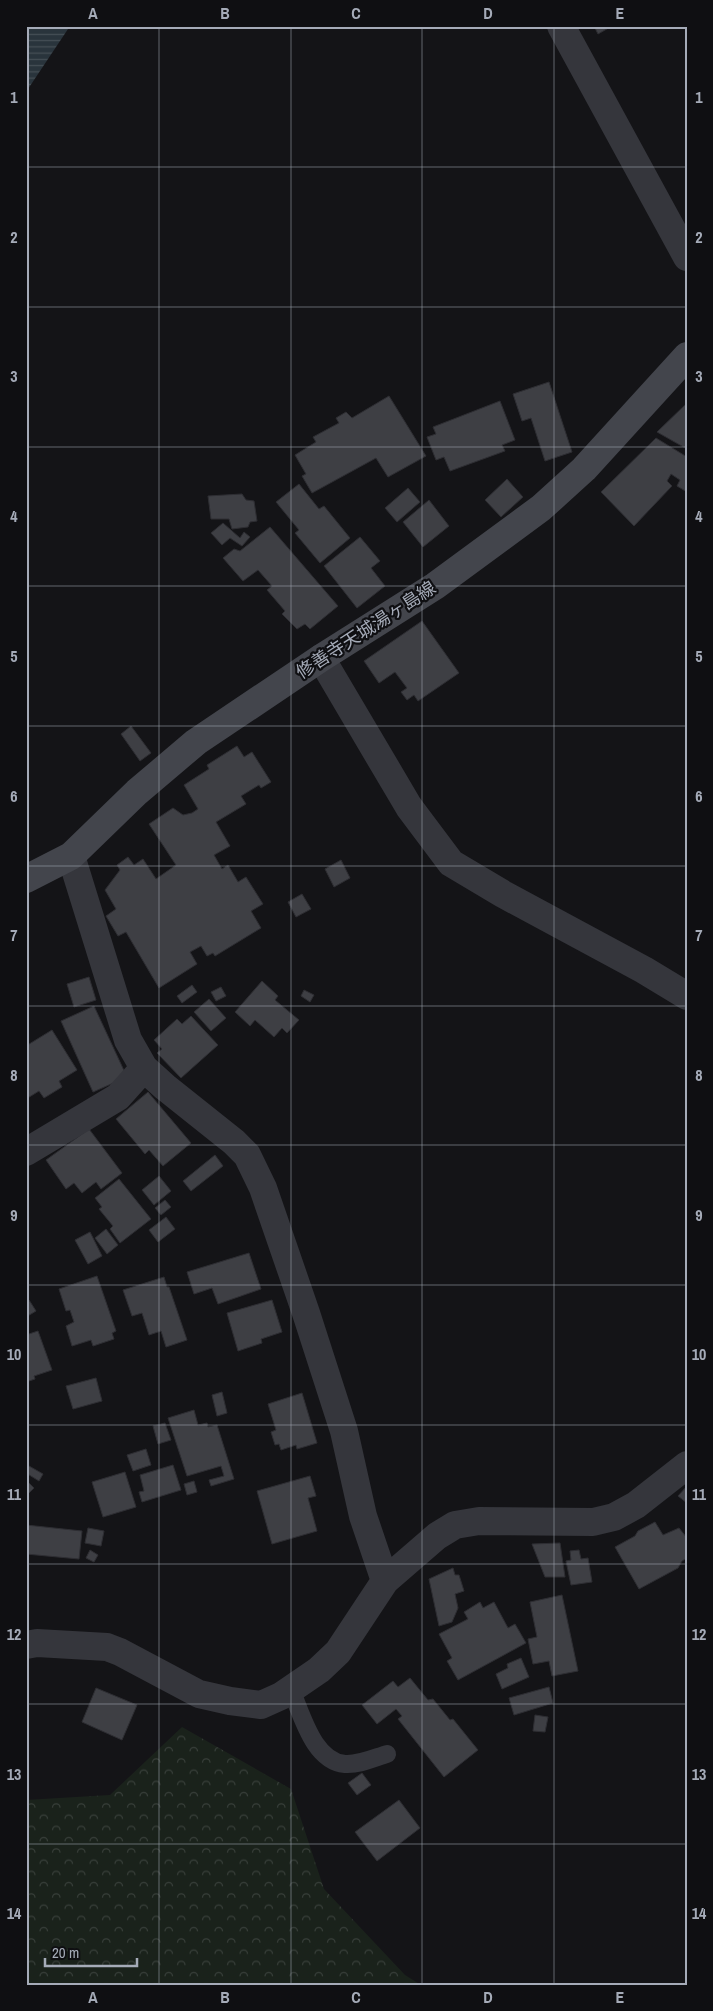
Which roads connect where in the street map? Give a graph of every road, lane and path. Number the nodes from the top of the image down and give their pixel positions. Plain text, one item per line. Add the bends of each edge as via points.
1 (561, 26) edge
2 (687, 257) edge
3 (687, 356) edge
4 (321, 658) junction
5 (71, 856) junction
6 (26, 880) edge
7 (687, 996) edge
8 (144, 1068) junction
9 (26, 1152) edge
10 (687, 1465) edge
11 (385, 1581) junction
12 (26, 1645) edge
13 (291, 1690) junction
14 (386, 1754) dead end

1 - 2 street
3 - 4 main road, 修善寺天城湯ヶ島線 via 584,470 541,508 436,586
4 - 5 main road, 修善寺天城湯ヶ島線 via 196,742 137,792
4 - 7 street via 409,807 451,863
5 - 6 main road, 修善寺天城湯ヶ島線
5 - 8 street via 128,1040
8 - 9 street via 118,1097
8 - 11 street via 234,1142 246,1155 263,1188 344,1431 364,1516
10 - 11 street via 636,1505 614,1517 593,1522 478,1521 455,1526 437,1536
11 - 13 street via 338,1652
12 - 13 street via 107,1647 199,1694 230,1701 261,1705
13 - 14 lane via 310,1733 320,1750 332,1760 346,1764

